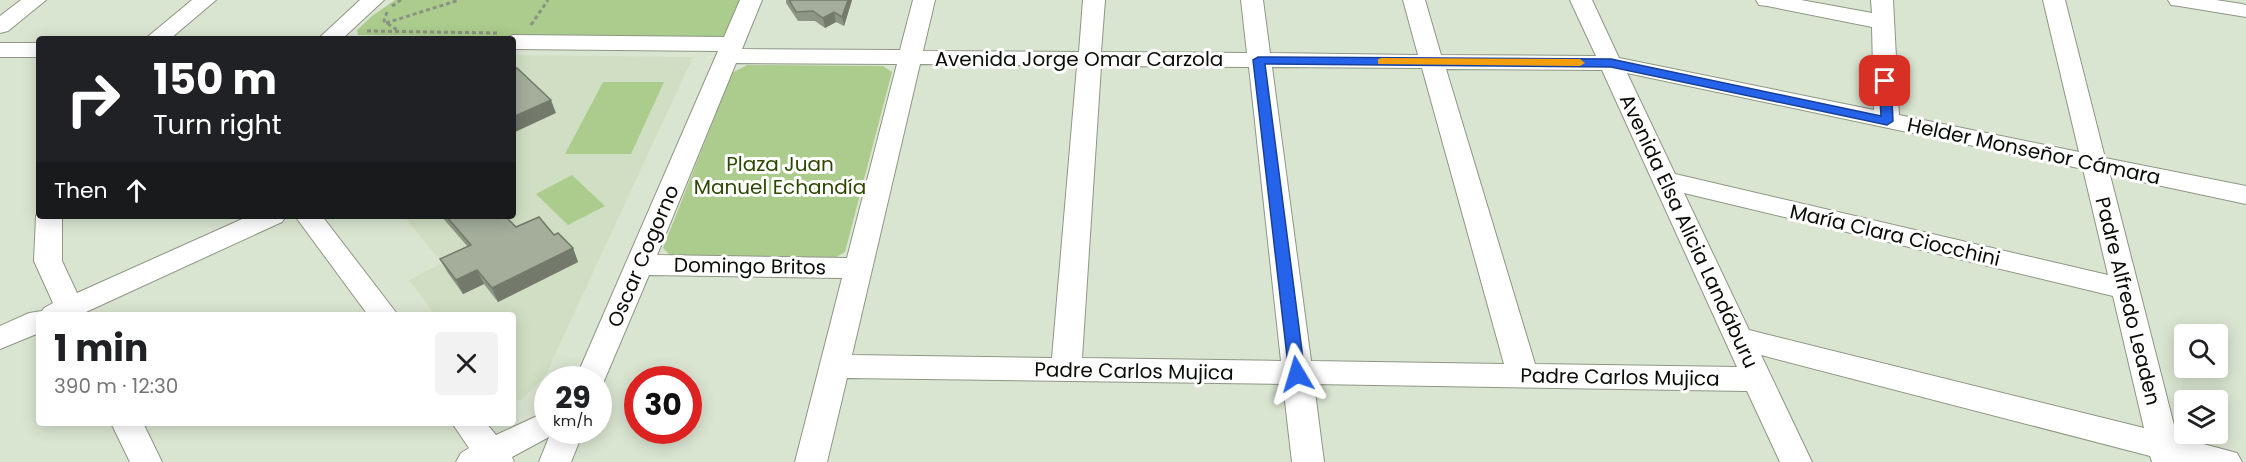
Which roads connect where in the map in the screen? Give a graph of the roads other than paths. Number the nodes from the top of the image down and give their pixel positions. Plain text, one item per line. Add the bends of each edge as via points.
1 (35, 0) edge
2 (205, 0) edge
3 (751, 0) edge
4 (924, 0) edge
5 (1094, 0) edge
6 (1252, 0) edge
7 (1414, 0) edge
8 (1581, 0) edge
9 (1767, 0) edge
10 (2054, 0) edge
11 (2179, 0) edge
12 (380, 4) edge
13 (2242, 10) edge
14 (1882, 11) edge
15 (0, 26) edge
16 (160, 36) edge
17 (333, 36) edge
18 (519, 38) edge
19 (0, 50) edge
20 (36, 50) edge
21 (730, 50) junction
22 (909, 58) junction
23 (1091, 59) junction
24 (1258, 60) junction
25 (1431, 62) junction
26 (1611, 63) junction
27 (1887, 121) junction
28 (2094, 164) junction
29 (1665, 180) junction
30 (2246, 195) edge
31 (49, 219) edge
32 (267, 219) edge
33 (310, 219) edge
34 (640, 265) junction
35 (859, 268) junction
36 (2125, 289) junction
37 (66, 312) edge
38 (68, 312) edge
39 (382, 312) edge
40 (36, 322) edge
41 (0, 338) edge
42 (1738, 338) junction
43 (596, 366) edge
44 (835, 366) junction
45 (1066, 370) junction
46 (1297, 374) junction
47 (1523, 376) junction
48 (1757, 379) junction
49 (128, 426) edge
50 (470, 426) edge
51 (534, 431) edge
52 (562, 444) edge
53 (2166, 453) edge
54 (487, 459) edge
55 (146, 462) edge
56 (555, 462) edge
57 (810, 462) edge
58 (1308, 462) edge
59 (1796, 462) edge
60 (2226, 462) edge

1 - 15 street
2 - 16 street
3 - 21 street, Oscar Cogorno
4 - 22 street
5 - 23 street
6 - 24 street
7 - 25 street
8 - 26 street, Avenida Elsa Alicia Landáburu
9 - 14 street
10 - 28 street, Padre Alfredo Leaden
11 - 13 street
12 - 17 street
14 - 27 street
18 - 21 street, Avenida Jorge Omar Carzola
19 - 20 street
21 - 22 street, Avenida Jorge Omar Carzola
21 - 34 street, Oscar Cogorno
22 - 23 street, Avenida Jorge Omar Carzola
22 - 35 street
23 - 24 street, Avenida Jorge Omar Carzola
23 - 45 street
24 - 25 street, Avenida Jorge Omar Carzola
24 - 46 street
25 - 26 street, Avenida Jorge Omar Carzola
25 - 47 street
26 - 27 street, Helder Monseñor Cámara
26 - 29 street, Avenida Elsa Alicia Landáburu
27 - 28 street, Helder Monseñor Cámara
28 - 30 street, Helder Monseñor Cámara
28 - 36 street, Padre Alfredo Leaden
29 - 36 street, María Clara Ciocchini
29 - 42 street, Avenida Elsa Alicia Landáburu
31 - 37 street via 48,261
32 - 38 street
33 - 39 street
34 - 35 street, Domingo Britos
34 - 43 street, Oscar Cogorno
35 - 44 street
36 - 53 street, Padre Alfredo Leaden
40 - 41 street
42 - 48 street, Avenida Elsa Alicia Landáburu
42 - 53 street
44 - 45 street, Padre Carlos Mujica
44 - 57 street
45 - 46 street, Padre Carlos Mujica
46 - 47 street, Padre Carlos Mujica
46 - 58 street
47 - 48 street, Padre Carlos Mujica
48 - 59 street, Avenida Elsa Alicia Landáburu
49 - 55 street
50 - 54 street
51 - 54 street
52 - 56 street
53 - 60 street

